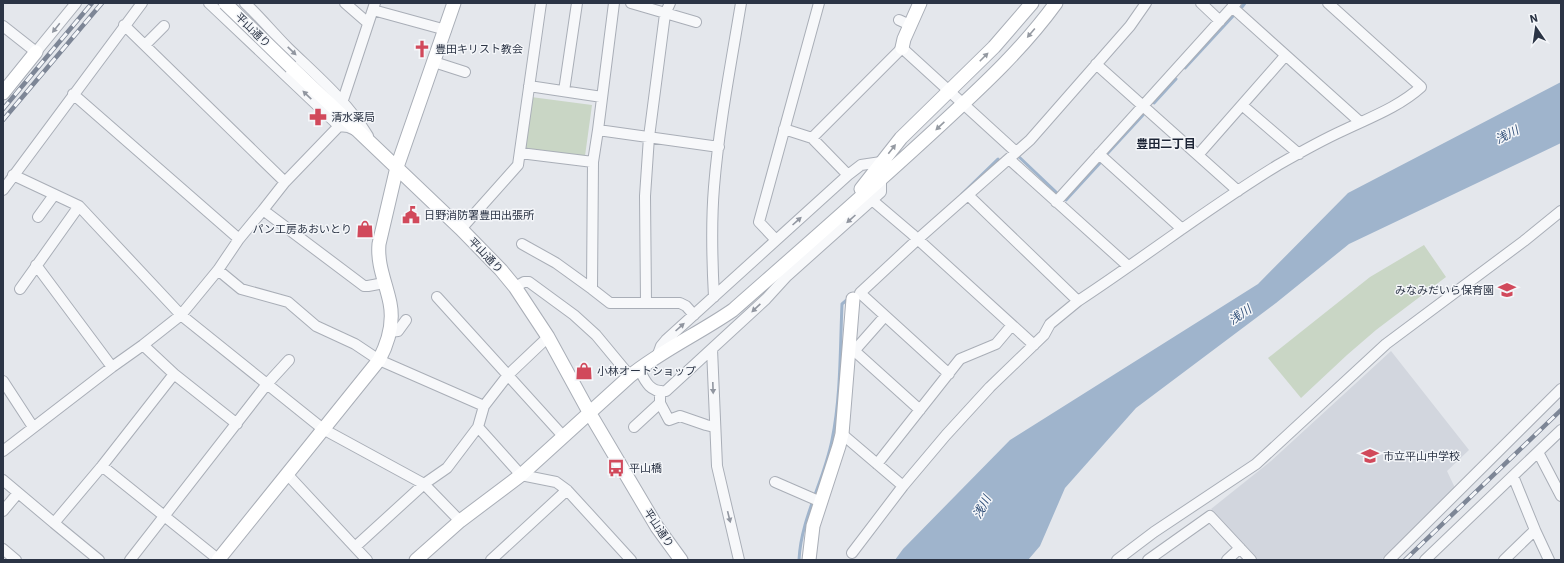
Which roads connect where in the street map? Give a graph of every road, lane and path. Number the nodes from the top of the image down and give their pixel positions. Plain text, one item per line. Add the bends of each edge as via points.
1 (76, 3) edge
2 (142, 3) edge
3 (209, 3) edge
4 (224, 3) edge
5 (245, 3) edge
6 (345, 3) edge
7 (454, 3) edge
8 (541, 3) edge
9 (577, 3) edge
10 (614, 3) edge
11 (630, 3) edge
12 (670, 3) edge
13 (741, 3) edge
14 (819, 3) edge
15 (920, 3) edge
16 (1032, 3) edge
17 (1056, 3) edge
18 (1146, 3) edge
19 (1201, 3) edge
20 (1328, 3) edge
21 (1234, 5) edge
22 (374, 6) edge
23 (665, 14) junction
24 (1220, 21) junction
25 (696, 22) dead end
26 (368, 23) junction
27 (124, 25) junction
28 (3, 26) edge
29 (164, 26) dead end
30 (446, 30) junction
31 (277, 36) junction
32 (145, 45) junction
33 (902, 48) junction
34 (36, 52) junction
35 (262, 52) junction
36 (1285, 56) junction
37 (434, 62) junction
38 (1096, 64) junction
39 (464, 72) dead end
40 (529, 86) junction
41 (564, 91) junction
42 (949, 91) junction
43 (3, 93) edge
44 (73, 94) junction
45 (602, 97) junction
46 (343, 100) junction
47 (963, 104) junction
48 (1242, 105) junction
49 (1143, 106) junction
50 (1360, 122) junction
51 (339, 126) junction
52 (784, 129) junction
53 (598, 130) junction
54 (360, 133) junction
55 (649, 137) junction
56 (812, 138) junction
57 (374, 145) junction
58 (719, 147) junction
59 (520, 153) junction
60 (1099, 154) junction
61 (1299, 154) junction
62 (1012, 155) junction
63 (1198, 155) junction
64 (593, 162) junction
65 (882, 162) junction
66 (397, 168) junction
67 (848, 175) junction
68 (13, 176) junction
69 (881, 180) junction
70 (285, 182) junction
71 (3, 190) edge
72 (1238, 191) junction
73 (54, 195) junction
74 (968, 195) junction
75 (872, 200) junction
76 (1056, 202) junction
77 (79, 206) junction
78 (263, 210) junction
79 (1561, 211) edge
80 (843, 213) junction
81 (38, 217) dead end
82 (462, 229) junction
83 (1182, 229) junction
84 (916, 238) junction
85 (239, 239) junction
86 (776, 240) junction
87 (522, 244) dead end
88 (36, 265) junction
89 (1128, 266) junction
90 (218, 270) junction
91 (384, 283) junction
92 (515, 287) junction
93 (592, 288) junction
94 (20, 289) dead end
95 (857, 296) junction
96 (437, 297) dead end
97 (714, 297) junction
98 (646, 302) junction
99 (1078, 302) junction
100 (181, 315) junction
101 (694, 315) junction
102 (885, 316) junction
103 (406, 320) dead end
104 (1012, 325) junction
105 (390, 332) junction
106 (548, 338) junction
107 (143, 345) junction
108 (1034, 345) junction
109 (852, 348) junction
110 (712, 349) junction
111 (657, 357) junction
112 (289, 360) dead end
113 (379, 360) junction
114 (112, 366) junction
115 (634, 372) junction
116 (174, 374) junction
117 (948, 374) junction
118 (508, 375) junction
119 (3, 381) edge
120 (267, 384) junction
121 (1561, 389) edge
122 (660, 392) junction
123 (660, 403) junction
124 (484, 406) junction
125 (920, 410) junction
126 (589, 412) junction
127 (237, 424) junction
128 (33, 427) junction
129 (478, 427) junction
130 (634, 427) dead end
131 (714, 427) junction
132 (323, 429) junction
133 (1561, 430) edge
134 (842, 434) junction
135 (563, 436) junction
136 (3, 451) edge
137 (1538, 452) junction
138 (877, 464) junction
139 (102, 466) junction
140 (288, 474) junction
141 (521, 475) junction
142 (1512, 476) junction
143 (3, 480) edge
144 (775, 482) dead end
145 (424, 484) junction
146 (903, 486) junction
147 (567, 490) junction
148 (18, 492) junction
149 (1560, 493) edge
150 (816, 500) junction
151 (3, 511) edge
152 (164, 515) junction
153 (460, 521) junction
154 (54, 523) junction
155 (1535, 530) junction
156 (355, 547) junction
157 (1240, 548) junction
158 (3, 549) edge
159 (852, 553) dead end
160 (16, 560) edge
161 (99, 560) edge
162 (130, 560) edge
163 (219, 560) edge
164 (367, 560) edge
165 (416, 560) edge
166 (491, 560) edge
167 (631, 560) edge
168 (681, 560) edge
169 (739, 560) edge
170 (809, 560) edge
171 (1117, 560) edge
172 (1148, 560) edge
173 (1227, 560) edge
174 (1251, 560) edge
175 (1389, 560) edge
176 (1425, 560) edge
177 (1504, 560) edge
178 (1549, 560) edge

1 -> 34 street
2 - 27 street
3 - 35 street
4 - 54 street, 平山通り, bridge
5 - 31 street
6 - 26 street
7 - 30 street
8 - 40 street
9 - 41 street
10 - 45 street
11 - 23 street
12 - 23 street
13 - 58 street
14 - 52 street
15 - 33 street via 905,22
42 -> 16 street via 994,47
17 -> 47 street via 1019,47
18 - 38 street via 1130,26
19 - 24 street
20 - 50 street via 1421,87 1396,105
21 - 24 street
21 - 36 street
22 - 26 street
22 - 30 street
23 - 25 street
23 - 55 street
24 - 49 street
26 - 46 street
27 - 32 street
27 - 44 street
28 - 34 street
29 - 32 street
30 - 37 street
31 - 35 street
31 -> 46 street
32 - 70 street
33 - 42 street
33 - 56 street
34 - 43 street
51 -> 35 street
36 - 48 street
36 - 50 street
37 - 39 street
37 - 66 street
38 - 49 street
38 - 62 street via 1030,140
40 - 41 street
40 - 59 street
41 - 45 street
42 - 47 street
65 -> 42 street via 901,138
44 - 68 street
44 - 85 street
45 - 53 street
46 - 57 street
47 - 62 street
47 -> 69 street
48 - 61 street
48 - 63 street
49 - 60 street
49 - 63 street
50 - 61 street
51 - 54 street
51 - 70 street
52 - 56 street
52 - 86 street via 759,222
53 - 55 street
53 - 64 street
54 - 57 street, 平山通り
55 - 58 street
55 - 98 street via 645,196
56 - 67 street
57 - 66 street, 平山通り
58 - 97 street via 713,200
59 - 64 street
59 - 82 street via 518,165
60 - 76 street
60 - 83 street
61 - 72 street
62 - 74 street
62 - 76 street
63 - 72 street
64 - 93 street
65 - 67 street via 861,165
65 - 80 street
66 - 82 street, 平山通り
66 - 91 street via 379,244 378,255
86 -> 67 street
68 - 71 street
68 - 73 street
69 - 75 street via 881,192
69 - 80 street
70 - 78 street
72 - 83 street
73 - 77 street
73 - 81 street
74 - 84 street
74 - 99 street
75 - 84 street
75 -> 110 street via 787,276
76 - 89 street
77 - 88 street
77 - 100 street
78 - 85 street
78 - 91 street via 364,286
79 - 171 street via 1386,344 1256,464 1154,532
80 - 111 street via 733,310
82 - 92 street, 平山通り
83 - 89 street
84 - 95 street
84 - 104 street
85 - 90 street
86 - 97 street
87 - 93 street via 556,263
88 - 94 street
88 - 114 street
89 - 99 street
90 - 100 street
90 - 113 street via 241,289 288,302 316,326 355,344
91 - 105 street via 390,304
92 - 106 street, 平山通り
92 - 115 street via 529,282 574,315
93 - 98 street via 610,303
95 - 102 street
95 - 109 street
96 - 118 street
97 - 101 street
98 - 101 street via 680,303
99 - 108 street via 1050,324
100 - 107 street
100 - 120 street
111 -> 101 street via 661,346
102 - 109 street
102 - 117 street
103 - 105 street via 398,331
104 - 108 street
104 - 117 street via 996,344 960,359
105 - 113 street
106 - 118 street
106 - 126 street, 平山通り
107 - 114 street
107 - 116 street
108 - 146 street via 967,410
109 - 125 street
109 - 134 street
110 - 122 street via 671,387
110 -> 131 street
111 - 115 street
112 - 120 street
113 - 124 street
113 - 132 street
114 - 128 street
115 - 122 street via 651,388
115 - 126 street
116 - 127 street
116 - 139 street
117 - 125 street
118 - 124 street
118 - 135 street
119 - 128 street
120 - 127 street
120 - 132 street
121 - 175 street
122 - 123 street
123 - 130 street
123 - 131 street via 670,420 680,416
124 - 129 street
125 - 138 street
126 - 135 street
126 - 168 street, 平山通り via 657,527
127 - 152 street
128 - 136 street
129 - 141 street
129 - 145 street via 447,468
131 -> 169 street via 719,480
132 - 140 street
132 - 145 street
133 - 137 street
134 - 138 street
134 - 150 street
135 - 141 street
137 - 142 street
137 - 149 street
138 - 146 street
139 - 152 street
139 - 154 street
140 - 156 street
140 - 163 street
141 - 147 street via 556,482
141 - 153 street
142 - 155 street
142 - 176 street
143 - 148 street
144 - 150 street
145 - 153 street
145 - 156 street
146 - 159 street
147 - 166 street
147 - 167 street
148 - 151 street
148 - 154 street
150 - 170 street
152 - 162 street
152 - 163 street
153 - 165 street
154 - 161 street
155 - 177 street
155 - 178 street
156 - 164 street
157 - 172 street via 1210,516
157 - 173 street
157 - 174 street
158 - 160 street

